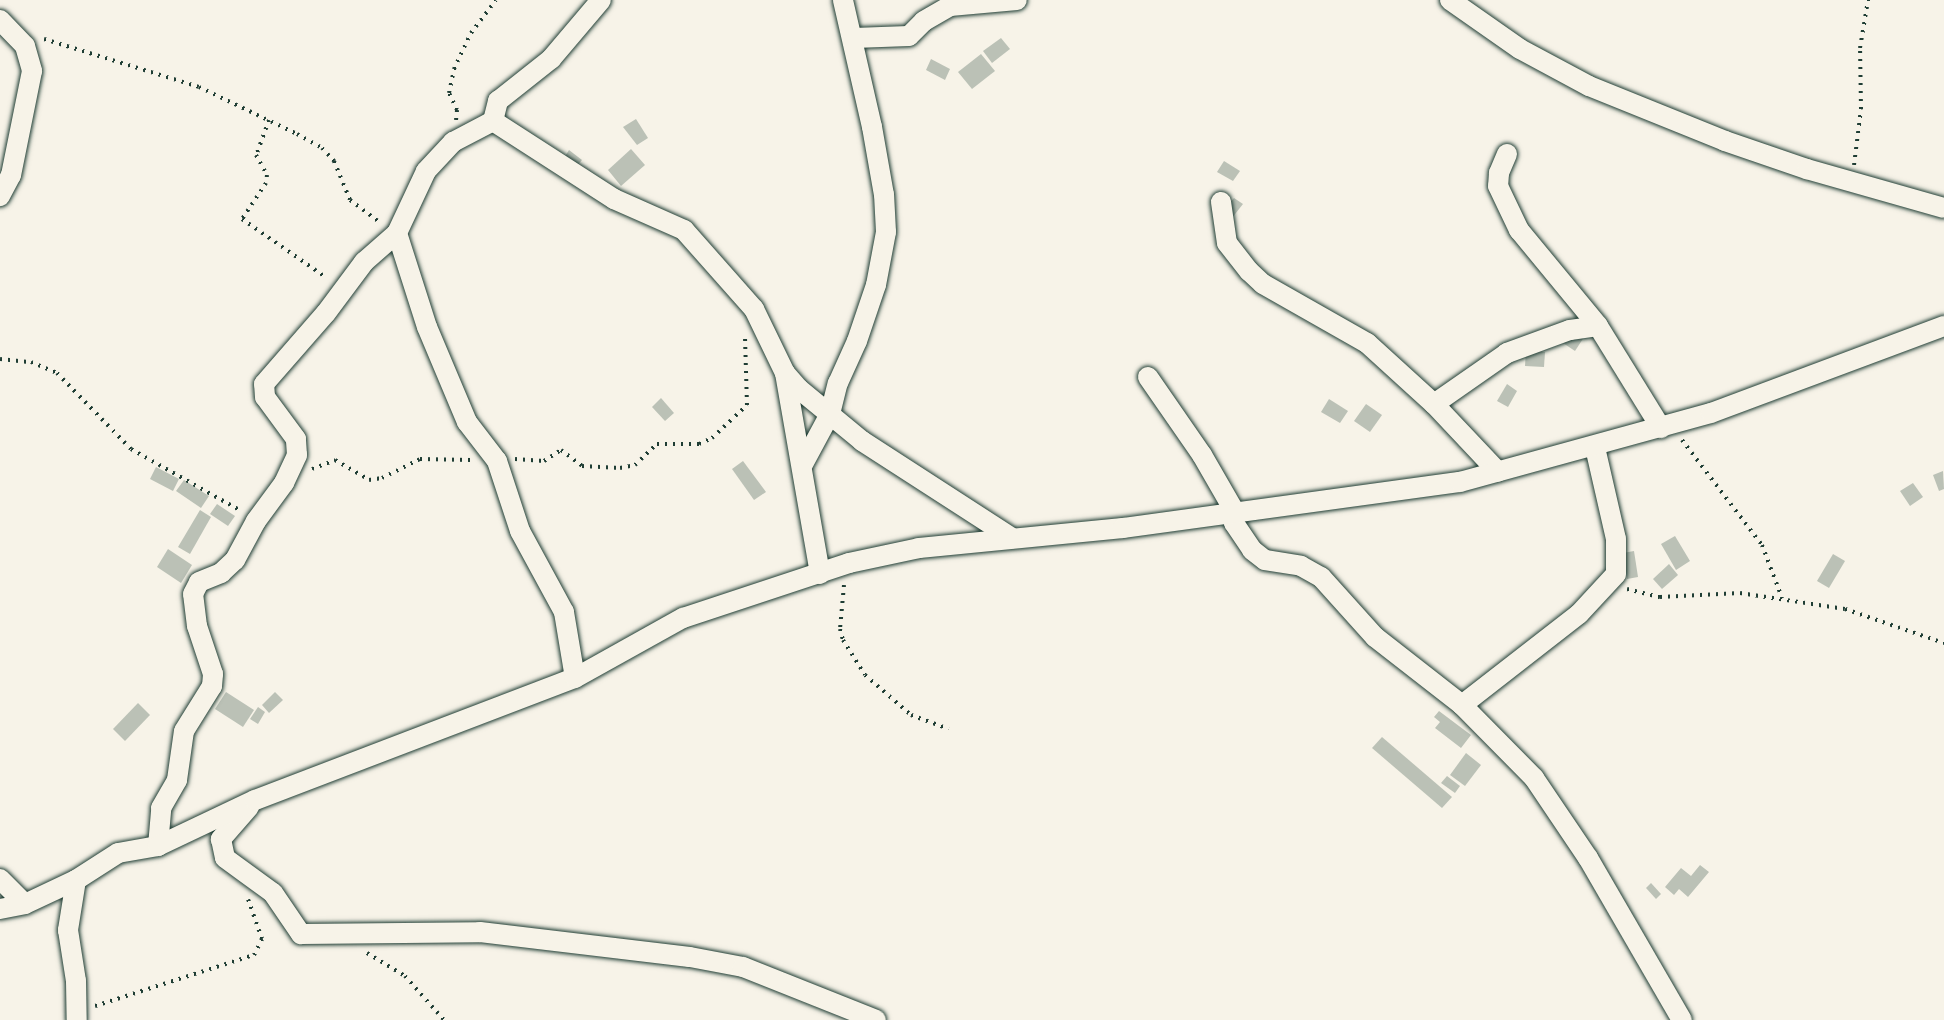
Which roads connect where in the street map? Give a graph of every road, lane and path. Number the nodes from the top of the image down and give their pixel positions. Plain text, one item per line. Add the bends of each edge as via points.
1 (496, 0) edge
2 (601, 0) edge
3 (843, 0) edge
4 (1017, 0) edge
5 (1450, 0) edge
6 (1868, 0) edge
7 (0, 20) edge
8 (18, 38) junction
9 (854, 38) junction
10 (269, 120) junction
11 (493, 121) junction
12 (453, 142) junction
13 (1507, 154) dead end
14 (1851, 183) junction
15 (0, 196) edge
16 (1221, 202) dead end
17 (1944, 208) edge
18 (397, 233) junction
19 (343, 290) junction
20 (754, 309) junction
21 (1598, 326) junction
22 (1944, 326) edge
23 (0, 359) edge
24 (785, 373) junction
25 (1148, 377) dead end
26 (1434, 404) junction
27 (830, 414) junction
28 (1668, 426) junction
29 (1595, 447) junction
30 (497, 461) junction
31 (802, 466) junction
32 (1498, 472) junction
33 (284, 483) junction
34 (1234, 514) junction
35 (256, 521) junction
36 (1012, 538) junction
37 (849, 563) junction
38 (820, 574) junction
39 (1611, 584) junction
40 (1782, 598) junction
41 (1944, 643) edge
42 (575, 678) junction
43 (1462, 705) junction
44 (949, 729) dead end
45 (255, 800) junction
46 (158, 846) junction
47 (238, 868) junction
48 (0, 879) edge
49 (76, 880) junction
50 (25, 904) junction
51 (0, 909) edge
52 (364, 951) dead end
53 (77, 1019) edge
54 (444, 1020) edge
55 (876, 1020) edge
56 (1682, 1020) edge

1 - 12 path via 471,33 454,69 449,93 457,110
2 - 11 street via 551,59 498,101
3 - 9 street
4 - 9 street via 950,6 909,36
5 - 14 street via 1520,49 1589,86 1725,141
6 - 14 path
7 - 8 street
8 - 10 path via 47,39 199,87
8 - 15 street via 28,51 32,71 11,175
9 - 27 street via 884,195 886,232 876,285
10 - 18 path via 322,148 334,161 350,200
10 - 19 path via 256,155 266,183 242,219
11 - 12 street
11 - 20 street via 614,199 684,230
12 - 18 street via 420,180
13 - 21 street via 1498,186 1504,203 1535,252
14 - 17 street
16 - 26 street via 1227,243 1249,271 1367,343
18 - 19 street via 364,262
18 - 30 street via 427,327 462,411
19 - 33 street via 264,384 265,397 299,448
20 - 24 street
20 - 30 path via 745,328 747,405 712,438 699,444 657,444 635,465 620,468 582,466 561,450 544,461
21 - 26 street via 1570,330 1507,353
21 - 28 street
22 - 28 street
23 - 35 path via 31,362 57,373 131,449
24 - 27 street
24 - 31 street
25 - 34 street via 1202,455
26 - 32 street
27 - 31 street
27 - 36 street via 862,441
28 - 29 street
28 - 40 path via 1762,545
29 - 32 street
29 - 39 street via 1616,539 1618,562
30 - 33 path via 420,459 369,480 335,460
30 - 42 street via 520,531 564,612
31 - 38 street
32 - 34 street
33 - 35 street
34 - 36 street
34 - 43 street via 1234,523 1252,550 1265,560 1301,566 1321,577 1375,637
35 - 46 street via 235,560 199,582 193,594 212,686 184,731 177,780 161,808
36 - 37 street via 919,548
37 - 38 street
37 - 44 path via 841,600 843,640 865,675 911,715
38 - 42 street via 683,618
39 - 40 path via 1660,597 1740,593
39 - 43 street
40 - 41 path via 1845,609
42 - 45 street
43 - 56 street via 1552,803
45 - 46 street
45 - 47 street via 221,839 225,858
46 - 49 street via 118,853
47 - 53 path via 262,939 254,955 98,1003
47 - 55 street via 273,893 294,929 303,934 480,932 690,957 743,967
48 - 50 street
49 - 50 street
49 - 53 street via 68,930
50 - 51 street
52 - 54 path via 405,976

